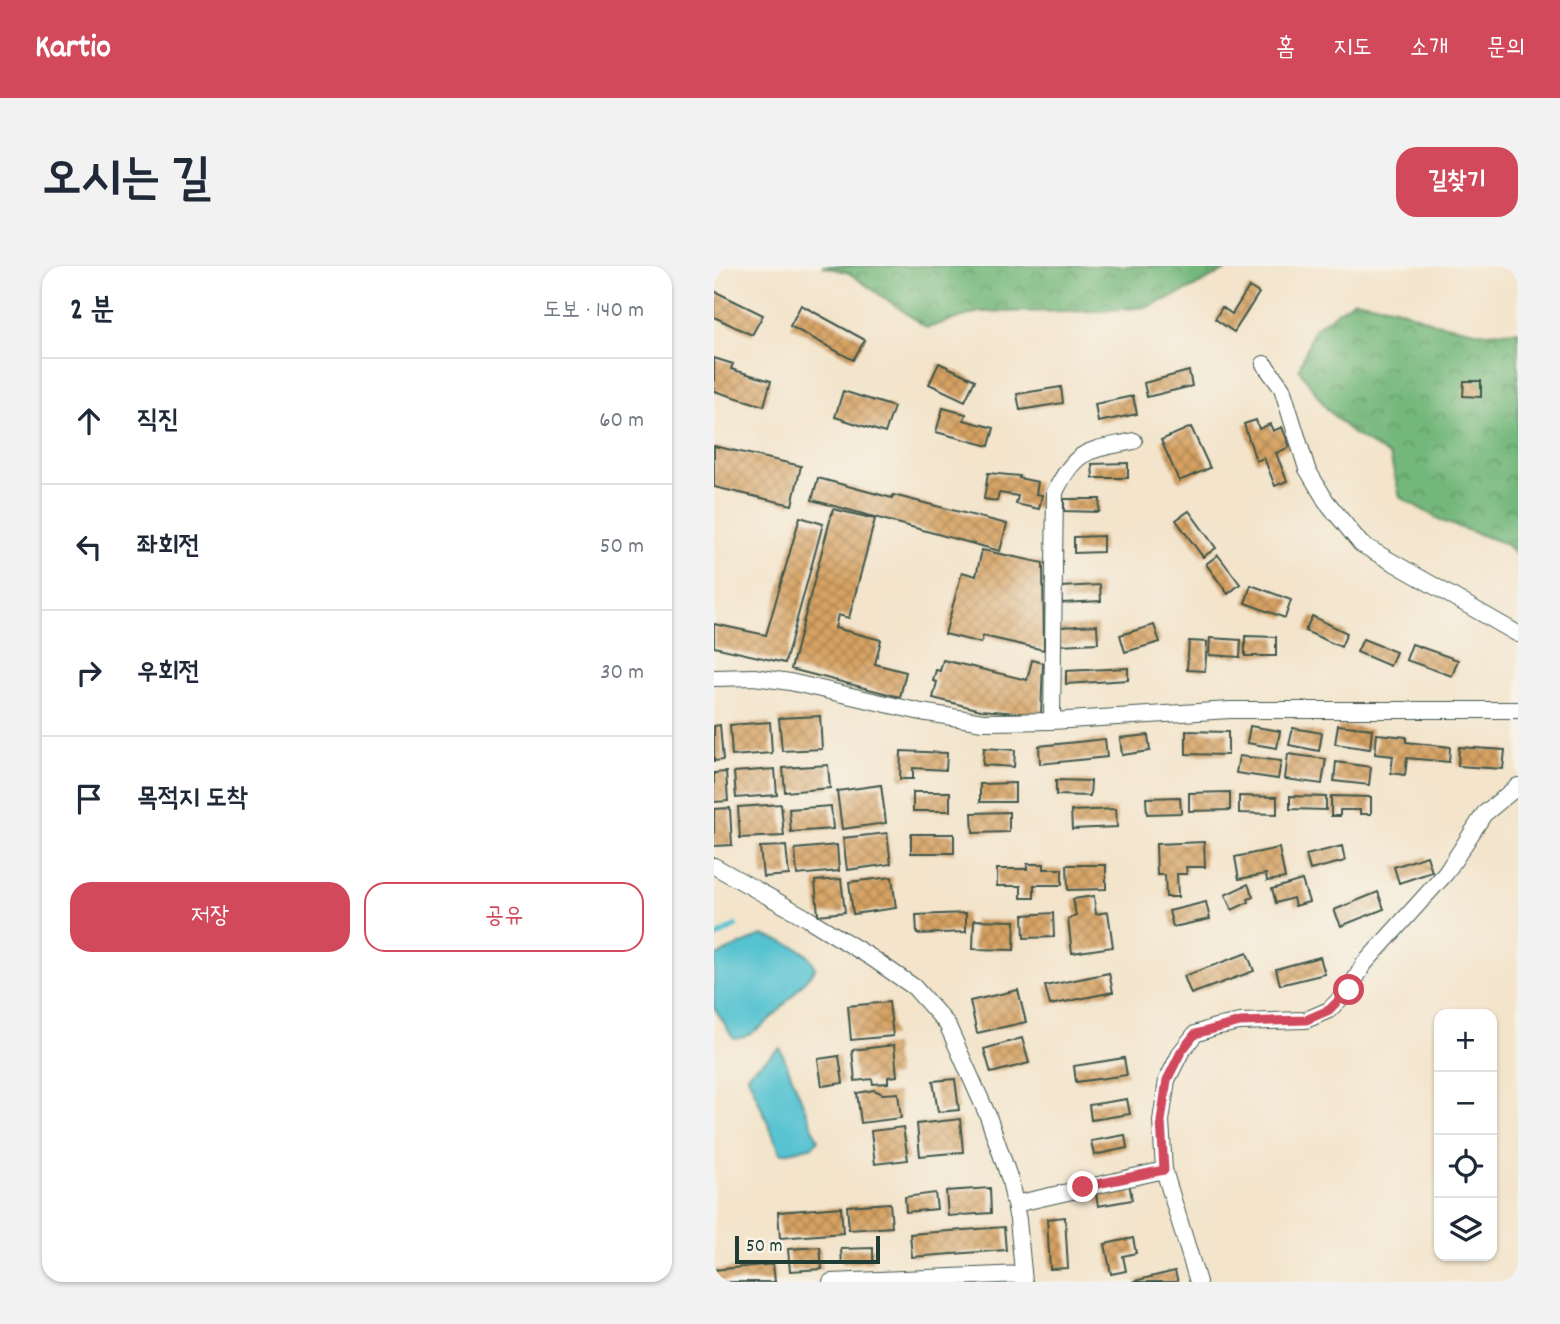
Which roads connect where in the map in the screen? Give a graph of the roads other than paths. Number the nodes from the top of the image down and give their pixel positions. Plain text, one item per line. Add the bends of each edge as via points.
1 (1264, 364) dead end
2 (1134, 441) dead end
3 (1518, 634) edge
4 (714, 678) edge
5 (1518, 710) edge
6 (1052, 721) junction
7 (1518, 786) edge
8 (714, 866) edge
9 (1164, 1170) junction
10 (1015, 1204) junction
11 (1023, 1278) edge
12 (831, 1282) edge
13 (1198, 1282) edge

1 - 3 street via 1282,388 1307,469 1360,544
2 - 6 street via 1086,452 1066,469 1055,492
4 - 6 street via 790,682 983,722
5 - 6 street via 1230,710
7 - 9 street via 1484,814 1446,873 1329,1010 1306,1020 1240,1022 1195,1034 1167,1080 1161,1121
8 - 10 street via 872,958 914,988 947,1024 988,1116
9 - 10 street
9 - 13 street
10 - 11 street
11 - 12 street

